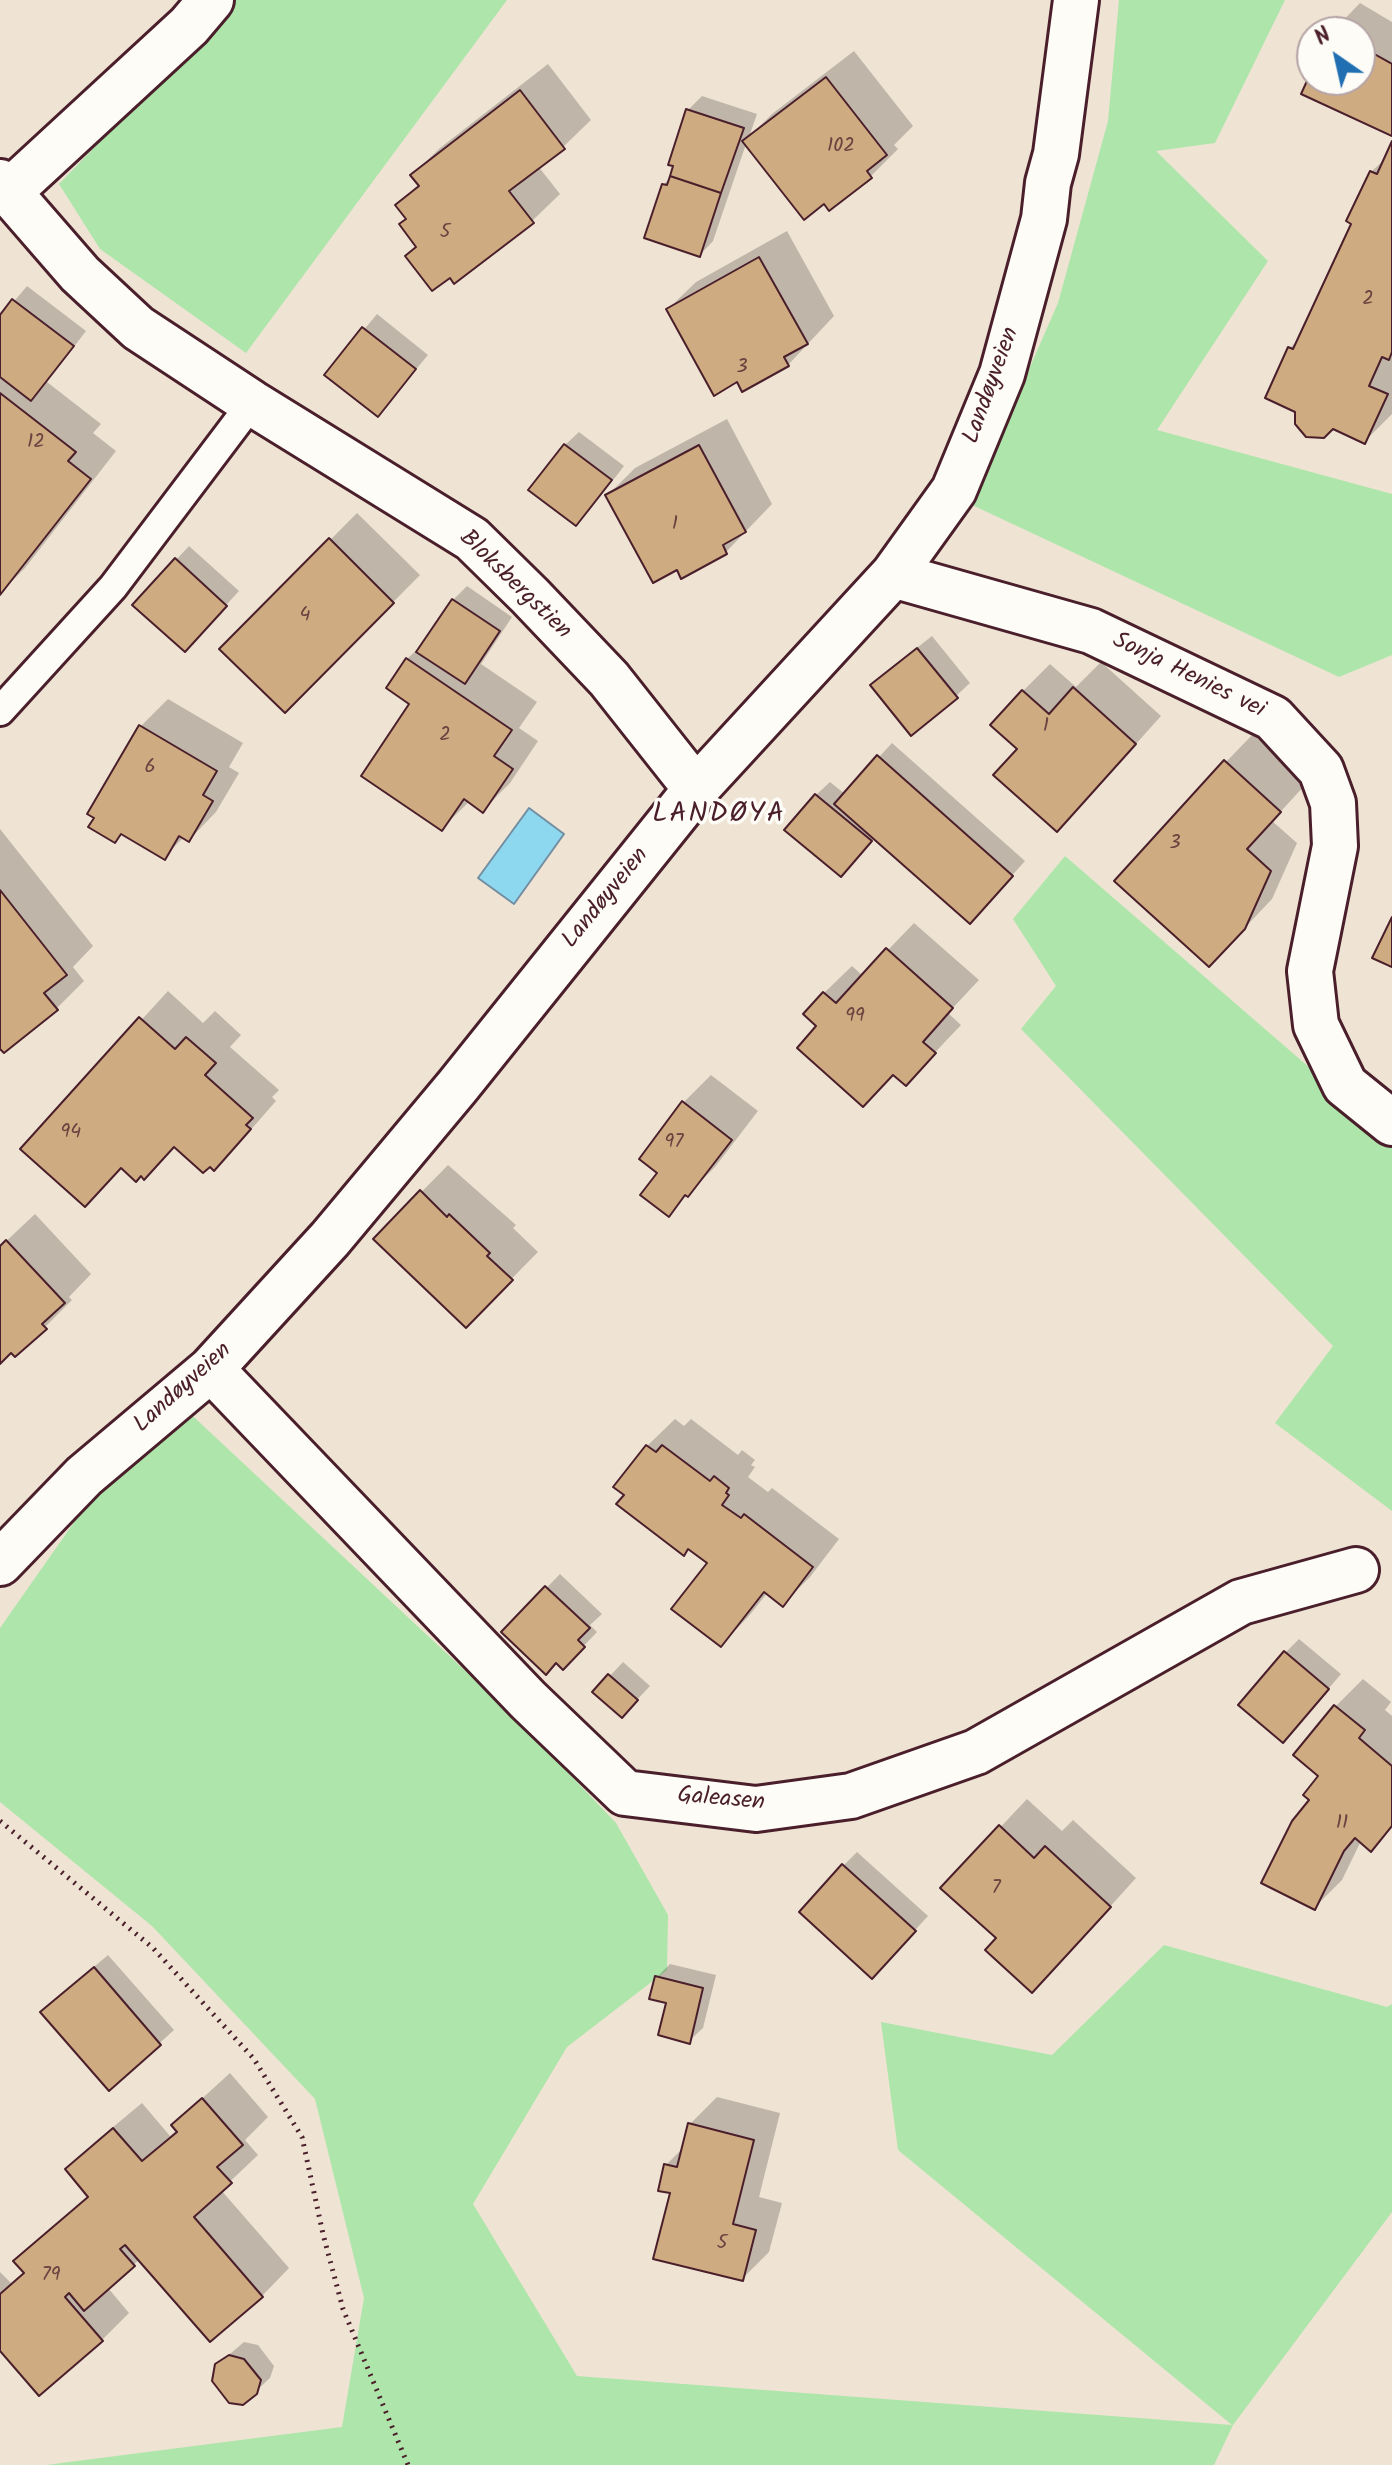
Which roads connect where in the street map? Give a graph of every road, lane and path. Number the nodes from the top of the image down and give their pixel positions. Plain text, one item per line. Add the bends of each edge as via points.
1 (211, 0) edge
2 (1076, 0) edge
3 (4, 187) edge
4 (252, 403) junction
5 (893, 575) junction
6 (0, 711) edge
7 (696, 789) junction
8 (1392, 1123) edge
9 (211, 1369) junction
10 (0, 1562) edge
11 (1356, 1570) dead end
12 (0, 1821) edge
13 (408, 2465) edge

1 - 3 street, Bloksbergstien via 189,26
2 - 5 street, Landøyveien via 1044,219 1002,374 954,490
3 - 4 street, Bloksbergstien via 80,274 138,328
4 - 6 lane via 113,587
4 - 7 street, Bloksbergstien via 472,539 609,679
5 - 7 street, Landøyveien
5 - 8 street, Sonja Henies vei via 1091,631 1273,718 1321,770 1333,803 1335,846 1310,971 1316,1025 1345,1085
7 - 9 street, Landøyveien via 448,1099
9 - 10 street, Landøyveien via 84,1476
9 - 11 street, Galeasen via 528,1700 625,1793 756,1809 851,1796 976,1752 1241,1602
12 - 13 path via 153,1948 254,2059 302,2137 343,2309

